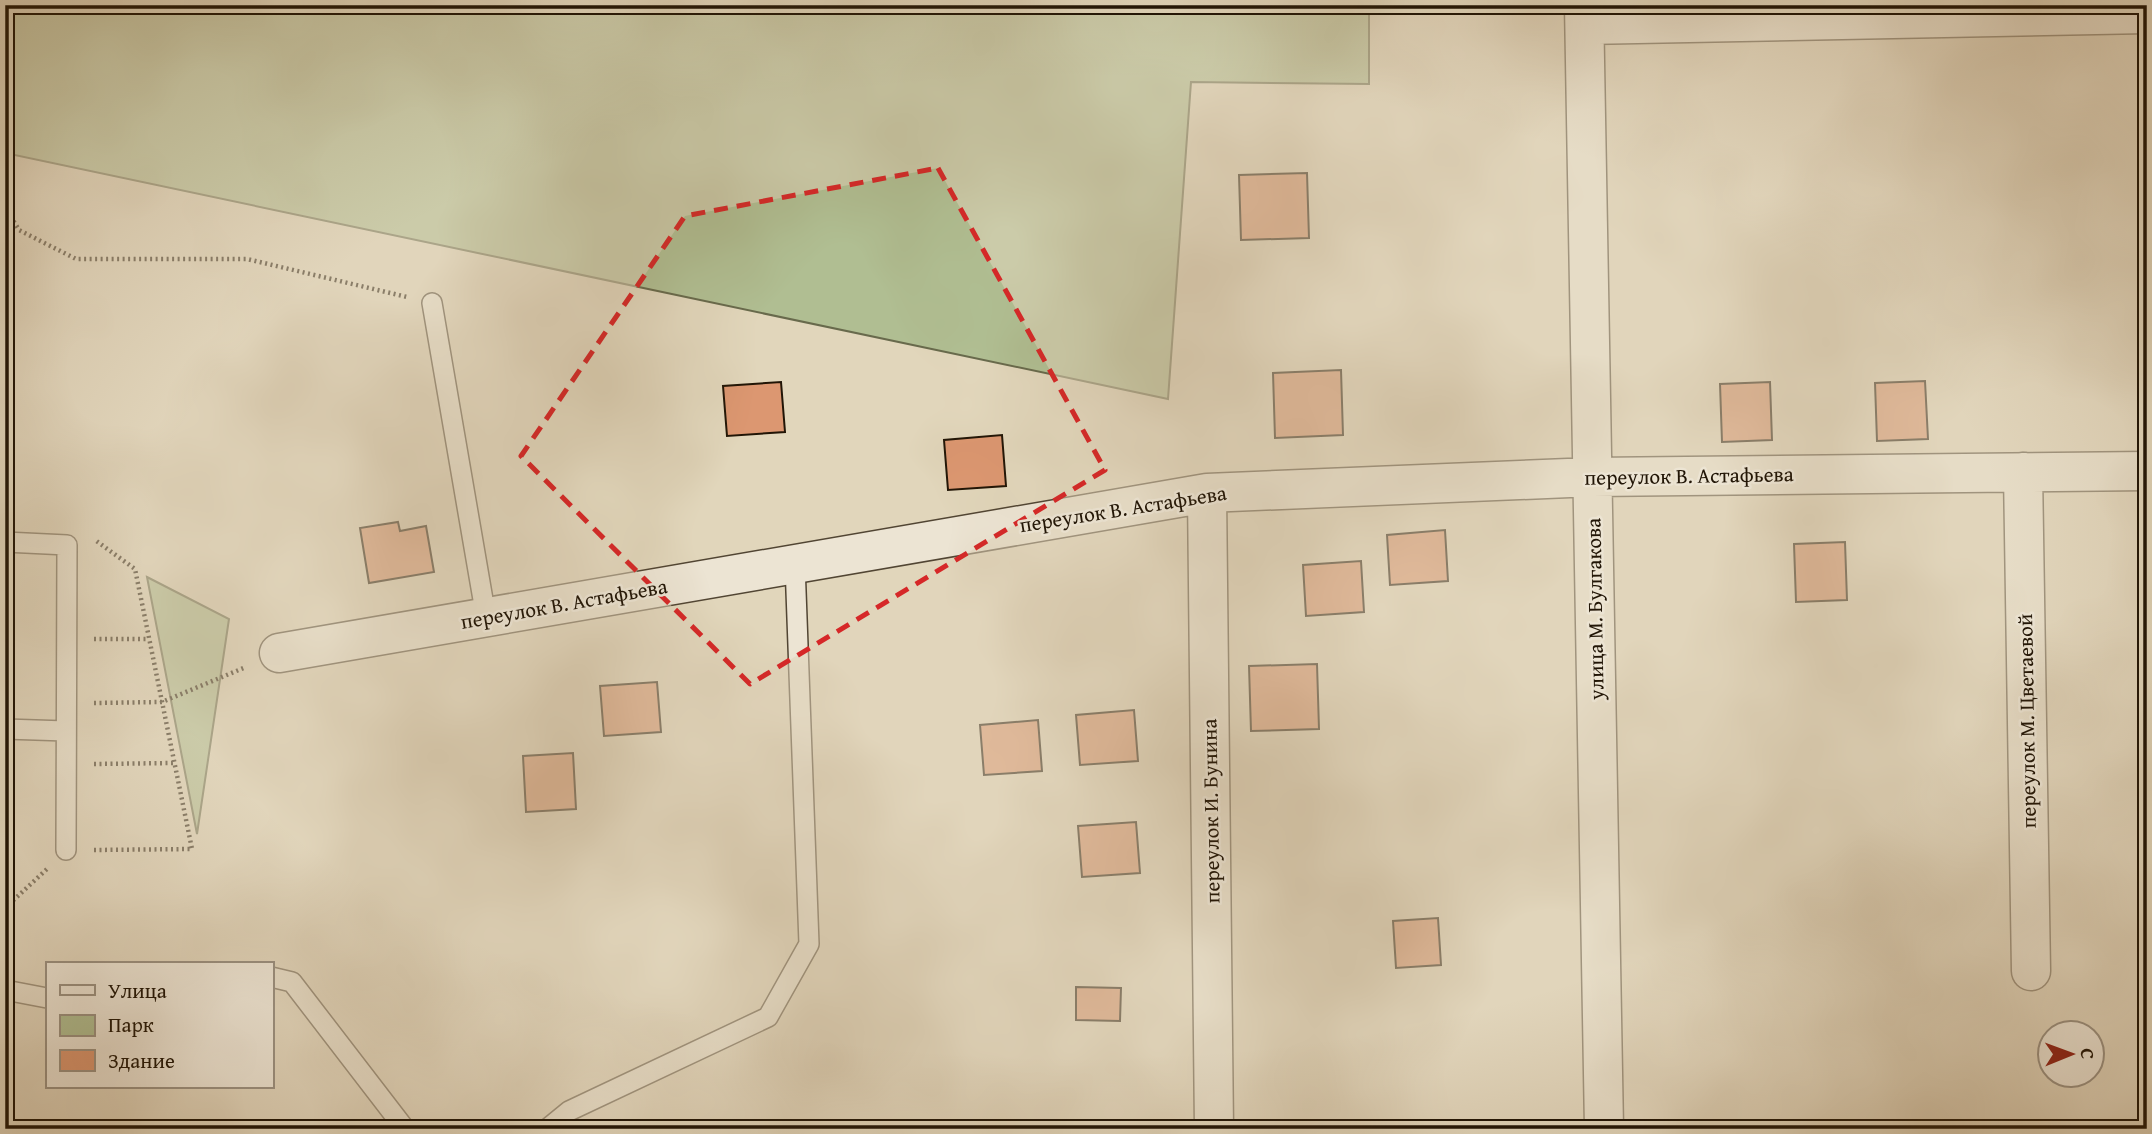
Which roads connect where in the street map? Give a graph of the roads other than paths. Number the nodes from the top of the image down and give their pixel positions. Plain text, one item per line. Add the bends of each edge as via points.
1 (2147, 14) edge
2 (1585, 15) edge
3 (432, 303) road end
4 (2147, 471) edge
5 (2023, 472) junction
6 (1593, 477) junction
7 (1207, 493) junction
8 (5, 542) edge
9 (796, 564) junction
10 (486, 617) junction
11 (279, 653) road end
12 (5, 729) edge
13 (66, 731) junction
14 (66, 850) road end
15 (2031, 971) dead end
16 (273, 977) edge
17 (5, 990) edge
18 (46, 998) edge
19 (405, 1129) edge
20 (547, 1129) edge
21 (1214, 1129) edge
22 (1604, 1129) edge

1 - 2 street
2 - 6 street, улица М. Булгакова
3 - 10 lane
4 - 5 street, переулок В. Астафьева
5 - 6 street, переулок В. Астафьева
5 - 15 street, переулок М. Цветаевой
6 - 7 street, переулок В. Астафьева
6 - 22 street, улица М. Булгакова
7 - 9 street, переулок В. Астафьева
7 - 21 street, переулок И. Бунина
8 - 13 lane via 66,545
9 - 10 street, переулок В. Астафьева
9 - 20 lane via 809,944 768,1017 569,1111
10 - 11 street, переулок В. Астафьева
12 - 13 lane
13 - 14 lane
16 - 19 lane via 292,982
17 - 18 lane

